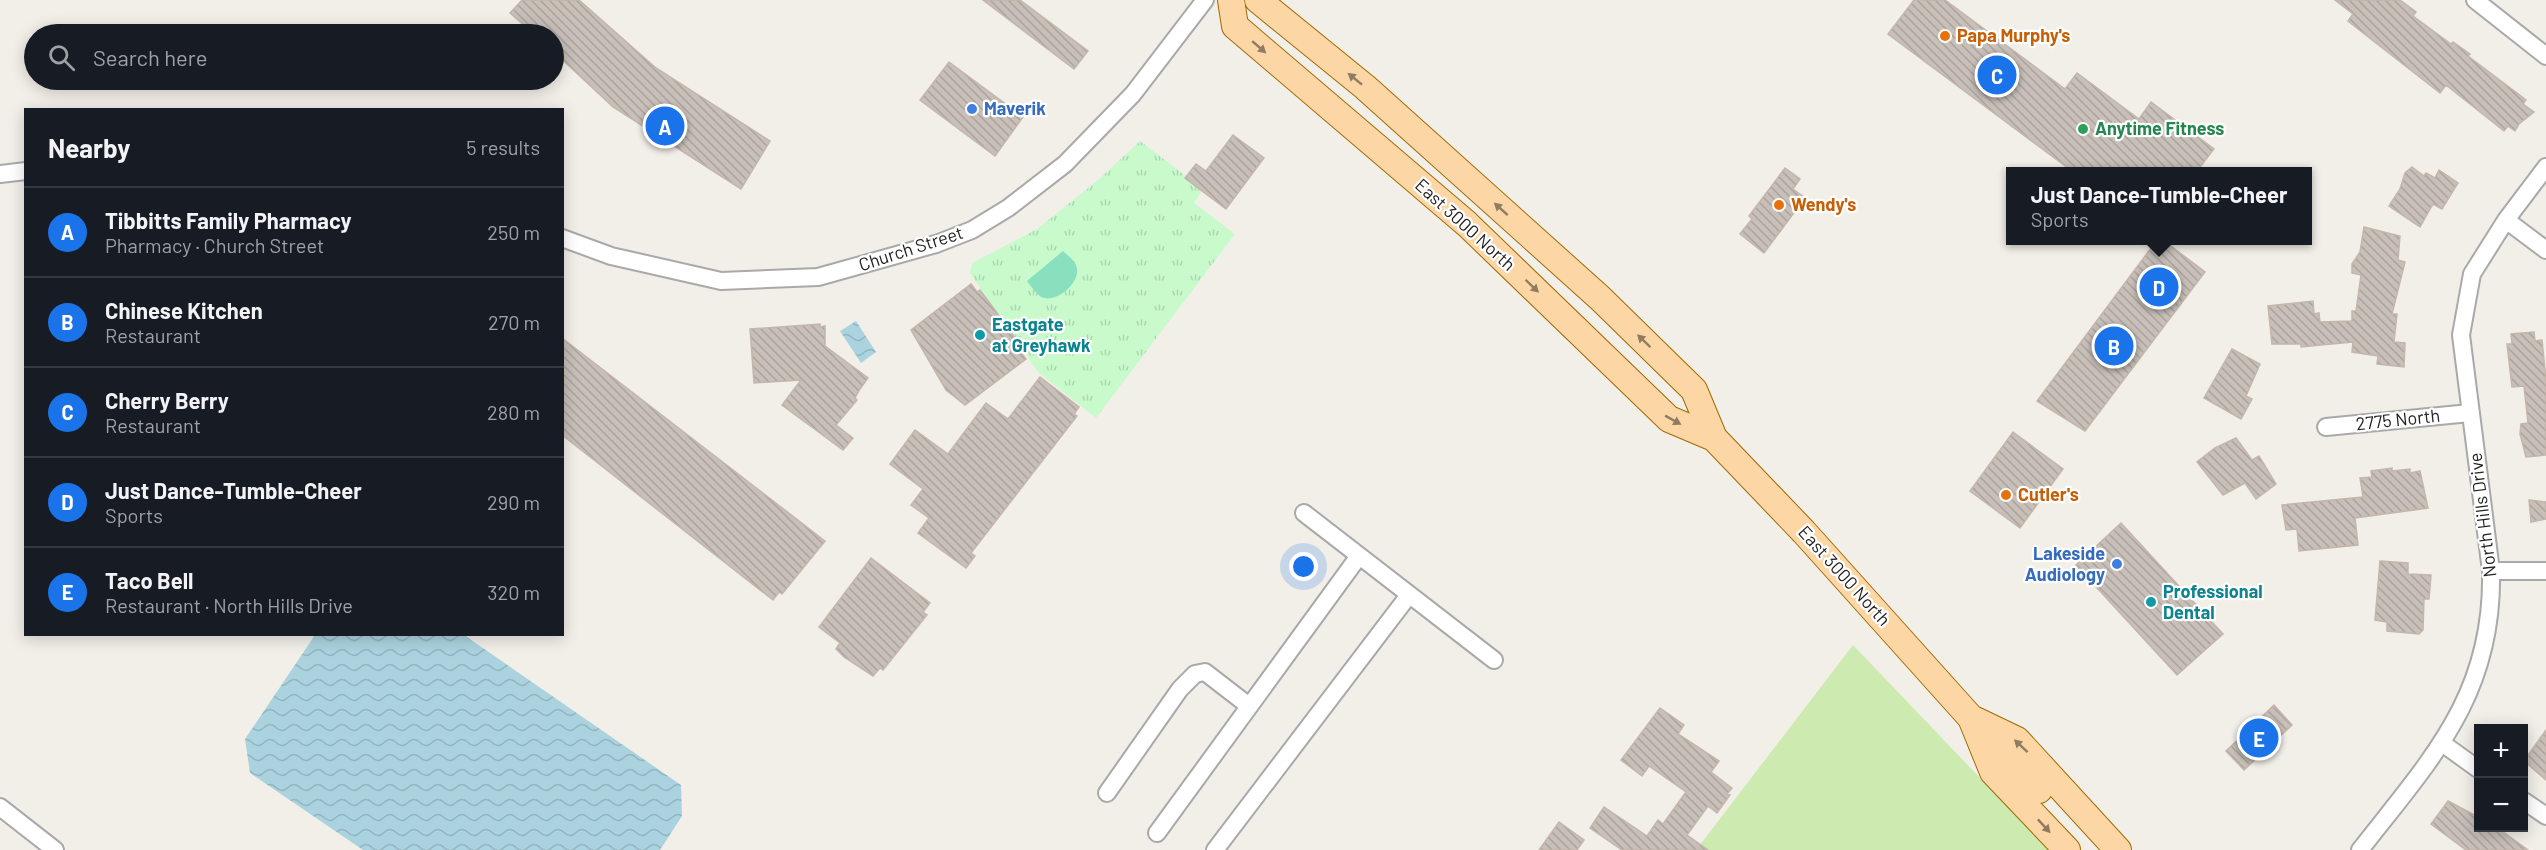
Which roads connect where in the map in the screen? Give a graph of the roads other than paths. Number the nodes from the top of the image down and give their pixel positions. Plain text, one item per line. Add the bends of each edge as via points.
1 (1205, 0) edge
2 (1231, 0) edge
3 (1258, 0) edge
4 (2475, 0) edge
5 (2546, 56) edge
6 (2546, 167) edge
7 (24, 171) edge
8 (0, 174) edge
9 (2506, 220) junction
10 (564, 239) edge
11 (2546, 250) edge
12 (2470, 413) junction
13 (2326, 428) dead end
14 (1714, 438) junction
15 (1304, 513) dead end
16 (1359, 556) junction
17 (2491, 571) junction
18 (2546, 571) edge
19 (1409, 595) junction
20 (1494, 660) dead end
21 (1249, 706) junction
22 (1971, 718) junction
23 (2442, 743) junction
24 (1982, 744) junction
25 (2474, 766) edge
26 (1107, 793) dead end
27 (2528, 804) edge
28 (0, 807) edge
29 (2546, 816) edge
30 (1157, 833) dead end
31 (55, 850) edge
32 (1215, 850) edge
33 (2067, 850) edge
34 (2095, 850) edge
35 (2118, 850) edge
36 (2360, 850) edge

1 - 10 street, Church Street via 1133,94 1065,164 1008,208 972,230 936,244 818,277 721,280 611,256
2 -> 14 main road, East 3000 North via 1235,26 1467,224 1669,419
14 -> 3 main road, East 3000 North via 1694,390 1600,298 1365,87
4 - 5 street
6 - 9 street, North Hills Drive
7 - 8 street
9 - 11 street
9 - 12 street, North Hills Drive via 2472,274 2461,335
12 - 13 street, 2775 North
12 - 17 street, North Hills Drive
14 - 22 main road, East 3000 North via 1819,547
15 - 16 street
16 - 19 street
16 - 21 street
17 - 18 street
17 - 23 street, North Hills Drive via 2492,602 2481,662 2463,708
19 - 20 street
19 - 32 street
21 - 26 street via 1205,672 1195,674 1180,689
21 - 30 street
22 - 24 main road, East 3000 North
35 -> 22 main road, East 3000 North via 2017,740
23 - 25 street
23 - 36 street, North Hills Drive
24 -> 33 main road, East 3000 North via 1993,771
24 - 34 main road via 1998,750 2019,769
27 - 29 street
28 - 31 street

